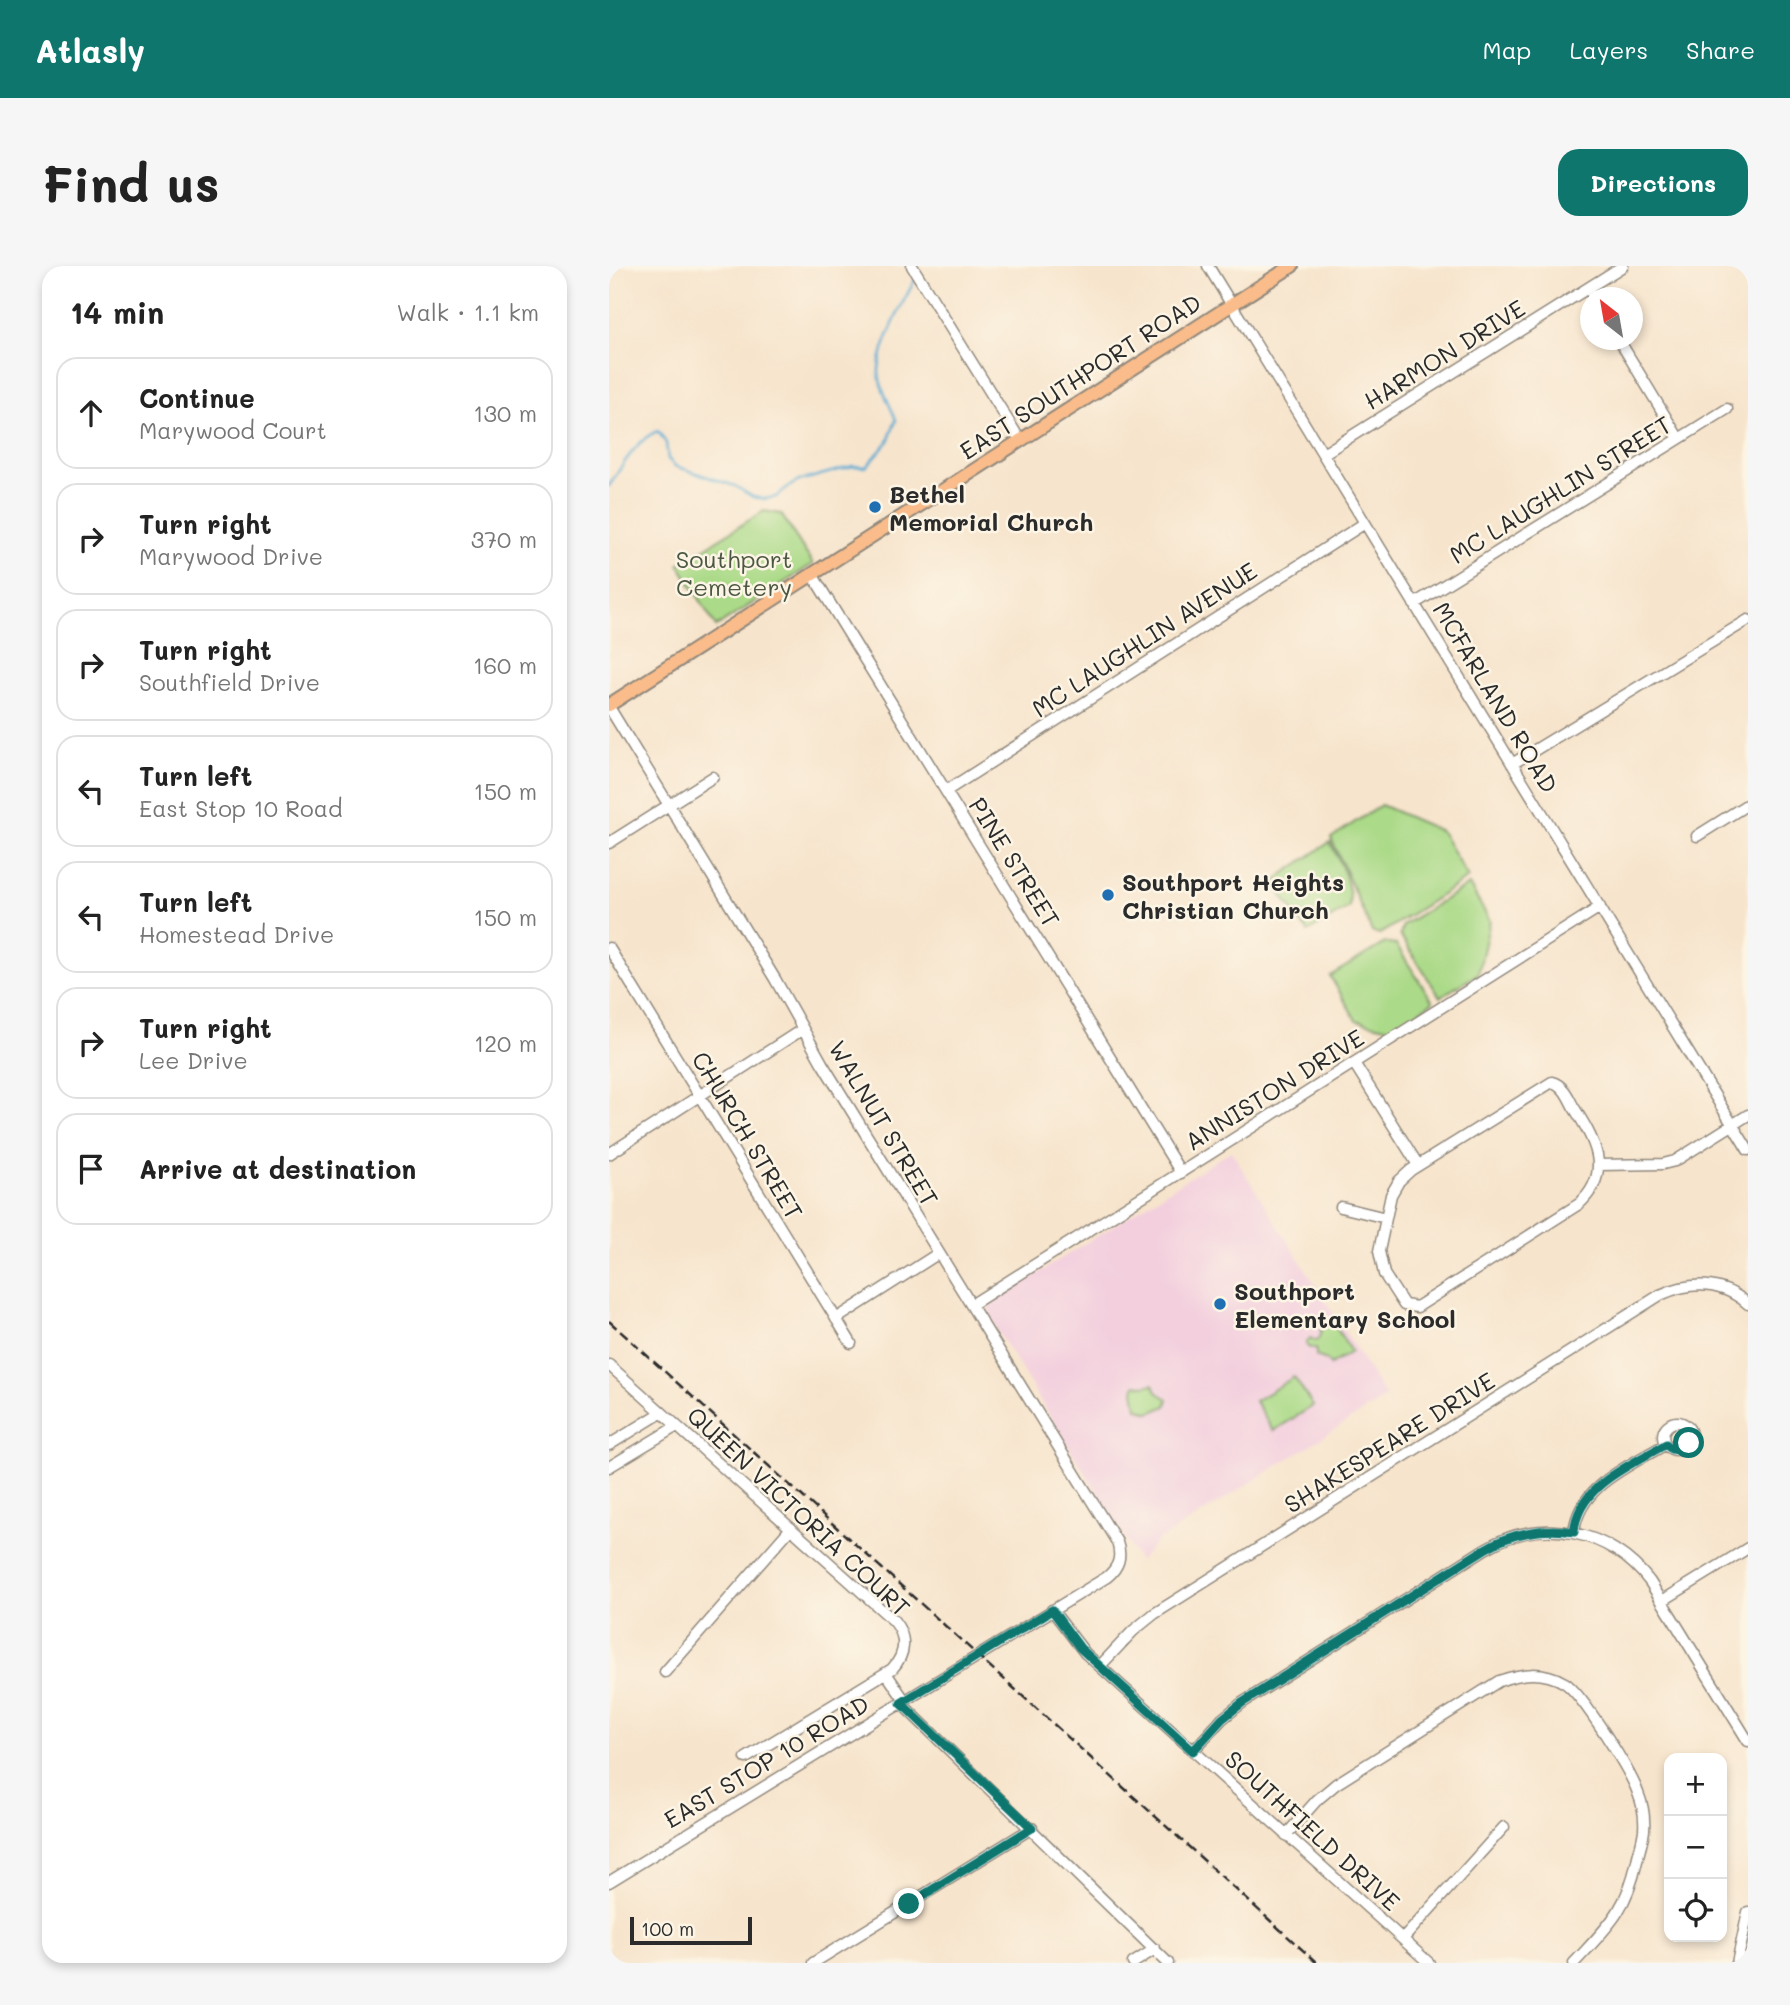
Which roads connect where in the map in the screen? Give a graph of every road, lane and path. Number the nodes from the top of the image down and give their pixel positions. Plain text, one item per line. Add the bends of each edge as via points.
1 (912, 266) edge
2 (1208, 266) edge
3 (1292, 266) edge
4 (1623, 266) edge
5 (1598, 287) edge
6 (1580, 300) edge
7 (1231, 304) junction
8 (1625, 350) edge
9 (1727, 409) dead end
10 (1679, 439) junction
11 (1020, 440) junction
12 (1323, 454) junction
13 (1365, 523) junction
14 (812, 574) junction
15 (1414, 604) junction
16 (1748, 620) edge
17 (609, 706) edge
18 (1512, 764) junction
19 (713, 778) dead end
20 (946, 791) junction
21 (669, 804) junction
22 (1748, 804) edge
23 (1697, 836) dead end
24 (609, 843) edge
25 (1600, 907) junction
26 (609, 948) edge
27 (803, 1029) junction
28 (1354, 1063) junction
29 (699, 1096) junction
30 (1748, 1115) edge
31 (1733, 1125) junction
32 (1748, 1150) edge
33 (609, 1154) edge
34 (1418, 1165) junction
35 (1598, 1165) junction
36 (1181, 1173) junction
37 (1341, 1207) dead end
38 (1386, 1218) junction
39 (939, 1253) junction
40 (1748, 1304) edge
41 (971, 1305) junction
42 (836, 1319) junction
43 (851, 1343) dead end
44 (609, 1364) edge
45 (661, 1413) junction
46 (677, 1426) junction
47 (1666, 1444) dead end
48 (609, 1445) edge
49 (609, 1467) edge
50 (791, 1528) junction
51 (1574, 1532) junction
52 (1748, 1548) edge
53 (1119, 1562) joint
54 (1662, 1601) junction
55 (1052, 1610) junction
56 (1100, 1666) junction
57 (665, 1672) dead end
58 (886, 1673) junction
59 (903, 1702) junction
60 (1748, 1741) edge
61 (1193, 1751) junction
62 (745, 1758) dead end
63 (1504, 1827) dead end
64 (1032, 1828) junction
65 (1286, 1835) junction
66 (609, 1882) edge
67 (1748, 1912) edge
68 (1403, 1939) junction
69 (1155, 1950) junction
70 (813, 1963) edge
71 (1133, 1963) edge
72 (1168, 1963) edge
73 (1429, 1963) edge
74 (1574, 1963) edge
75 (1737, 1963) edge

1 - 11 street
2 - 7 street, MCFARLAND ROAD
3 - 7 main road, EAST SOUTHPORT ROAD
4 - 5 street, HARMON DRIVE
6 - 12 street, HARMON DRIVE
7 - 11 main road, EAST SOUTHPORT ROAD
7 - 12 street, MCFARLAND ROAD
8 - 10 street
9 - 10 street, MC LAUGHLIN STREET
10 - 15 street, MC LAUGHLIN STREET
11 - 14 main road, EAST SOUTHPORT ROAD
12 - 13 street, MCFARLAND ROAD
13 - 15 street, MCFARLAND ROAD
13 - 20 street, MC LAUGHLIN AVENUE
14 - 17 main road, EAST SOUTHPORT ROAD
14 - 20 street, PINE STREET
15 - 18 street, MCFARLAND ROAD
16 - 18 street
17 - 21 street, WALNUT STREET
18 - 25 street, MCFARLAND ROAD
19 - 21 street
20 - 36 street, PINE STREET
21 - 24 street
21 - 27 street, WALNUT STREET
22 - 23 street
25 - 28 street, ANNISTON DRIVE
25 - 31 street, MCFARLAND ROAD
26 - 29 street, CHURCH STREET
27 - 29 street
27 - 39 street, WALNUT STREET
28 - 34 street
28 - 36 street, ANNISTON DRIVE
29 - 33 street
29 - 42 street, CHURCH STREET
30 - 31 street
31 - 32 street, MCFARLAND ROAD
31 - 35 street via 1675,1161
34 - 35 street via 1554,1083 1562,1087 1591,1136
34 - 38 street via 1395,1188
35 - 38 street via 1592,1189 1579,1204 1417,1307 1401,1303 1381,1267 1379,1248
36 - 41 street, ANNISTON DRIVE
37 - 38 street
39 - 41 street, WALNUT STREET
39 - 42 street
40 - 56 street, SHAKESPEARE DRIVE via 1733,1293 1700,1284 1660,1294 1154,1614
41 - 53 street, WALNUT STREET via 1117,1542
42 - 43 street, CHURCH STREET
44 - 45 street, QUEEN VICTORIA COURT
45 - 46 street, QUEEN VICTORIA COURT
45 - 48 street
46 - 49 street
46 - 50 street, QUEEN VICTORIA COURT
47 - 51 street via 1597,1486 1581,1507
50 - 57 street
50 - 58 street, QUEEN VICTORIA COURT via 899,1628 902,1656
51 - 54 street via 1603,1542 1627,1558
51 - 61 street via 1534,1531 1491,1545 1242,1703
52 - 54 street
53 - 55 street, EAST STOP 10 ROAD via 1107,1577
54 - 60 street
55 - 56 street, SOUTHFIELD DRIVE via 1073,1640
55 - 59 street, EAST STOP 10 ROAD
56 - 61 street, SOUTHFIELD DRIVE
58 - 59 street
58 - 62 street
59 - 64 street
59 - 66 street, EAST STOP 10 ROAD
61 - 65 street, SOUTHFIELD DRIVE
63 - 68 street
64 - 69 street
64 - 70 street
65 - 68 street, SOUTHFIELD DRIVE
65 - 74 street via 1336,1784 1499,1681 1532,1674 1565,1683 1577,1693 1633,1781 1643,1807 1643,1834 1625,1902
67 - 75 street
68 - 73 street, SOUTHFIELD DRIVE
69 - 71 street
69 - 72 street

